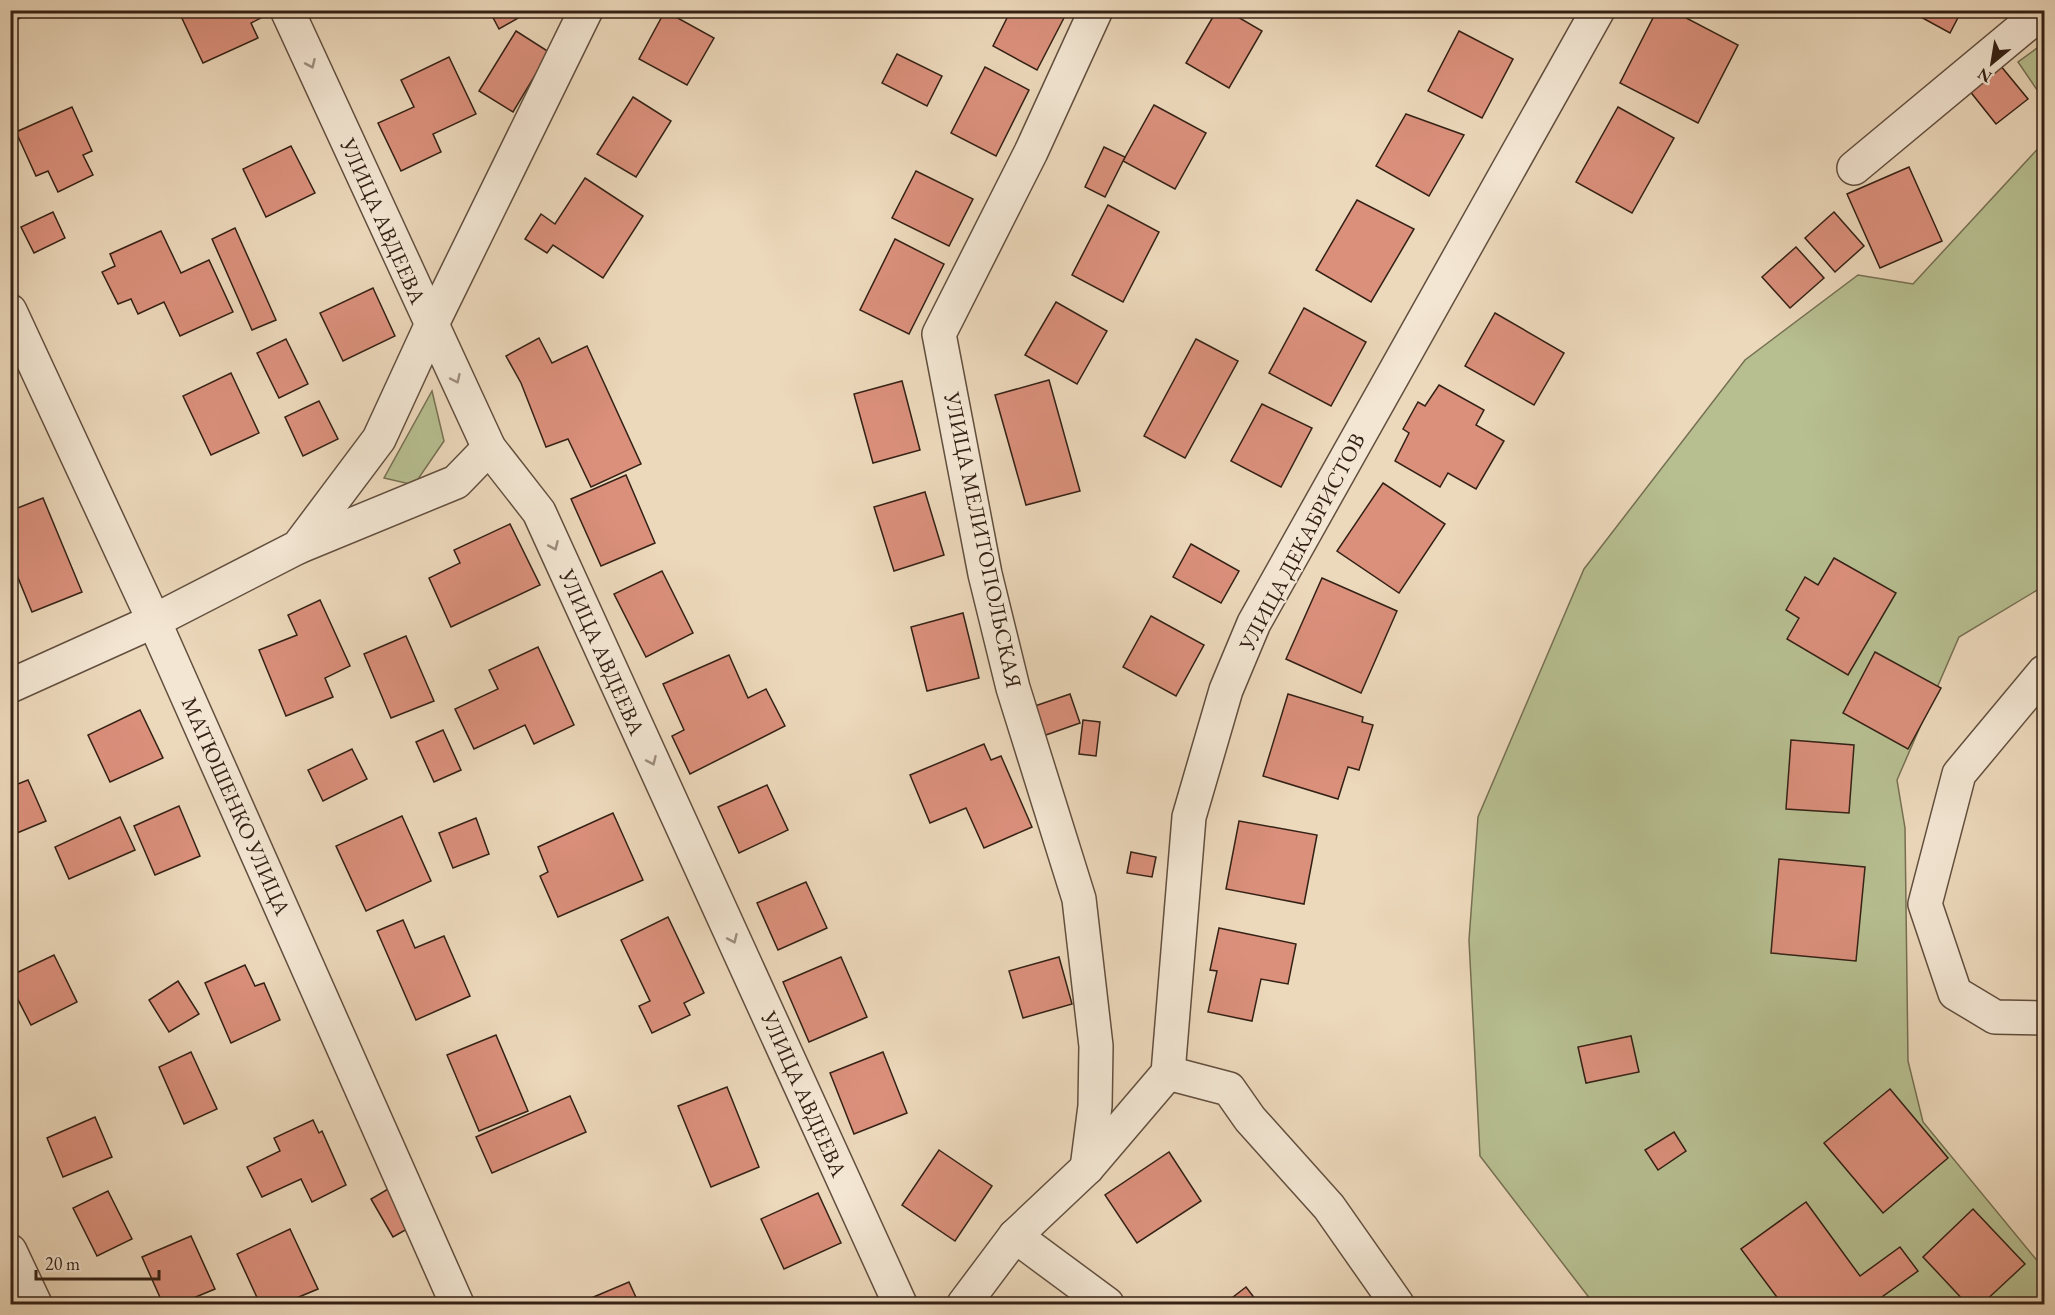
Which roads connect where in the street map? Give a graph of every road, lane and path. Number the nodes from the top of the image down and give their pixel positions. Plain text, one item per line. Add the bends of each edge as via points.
1 (287, 10) edge
2 (586, 10) edge
3 (1096, 10) edge
4 (1598, 10) edge
5 (2044, 10) edge
6 (1854, 168) dead end
7 (10, 311) edge
8 (430, 326) junction
9 (489, 448) junction
10 (298, 547) junction
11 (154, 621) junction
12 (2044, 672) edge
13 (10, 686) edge
14 (2044, 1018) edge
15 (1168, 1073) junction
16 (1087, 1168) junction
17 (1015, 1236) junction
18 (10, 1251) edge
19 (35, 1305) edge
20 (457, 1305) edge
21 (900, 1305) edge
22 (964, 1305) edge
23 (1107, 1305) edge
24 (1396, 1305) edge

1 -> 8 street, УЛИЦА АВДЕЕВА
2 - 8 street
3 - 16 street, УЛИЦА МЕЛИТОПОЛЬСКАЯ via 1031,152 939,334 985,573 1010,676 1079,899 1096,1046 1095,1106
4 - 15 street, УЛИЦА ДЕКАБРИСТОВ via 1254,623 1226,690 1190,817
5 - 6 street
7 - 11 street, МАТЮШЕНКО УЛИЦА
8 -> 9 street, УЛИЦА АВДЕЕВА
8 - 10 street via 379,439
9 - 10 street via 456,482
9 -> 21 street, УЛИЦА АВДЕЕВА via 538,512
10 - 11 street
11 - 13 street
11 - 20 street, МАТЮШЕНКО УЛИЦА
12 - 14 street via 1959,774 1925,904 1955,993 1995,1017
15 - 16 street
15 - 24 street via 1229,1089 1250,1119 1329,1207
16 - 17 street
17 - 22 street
17 - 23 street
18 - 19 street

